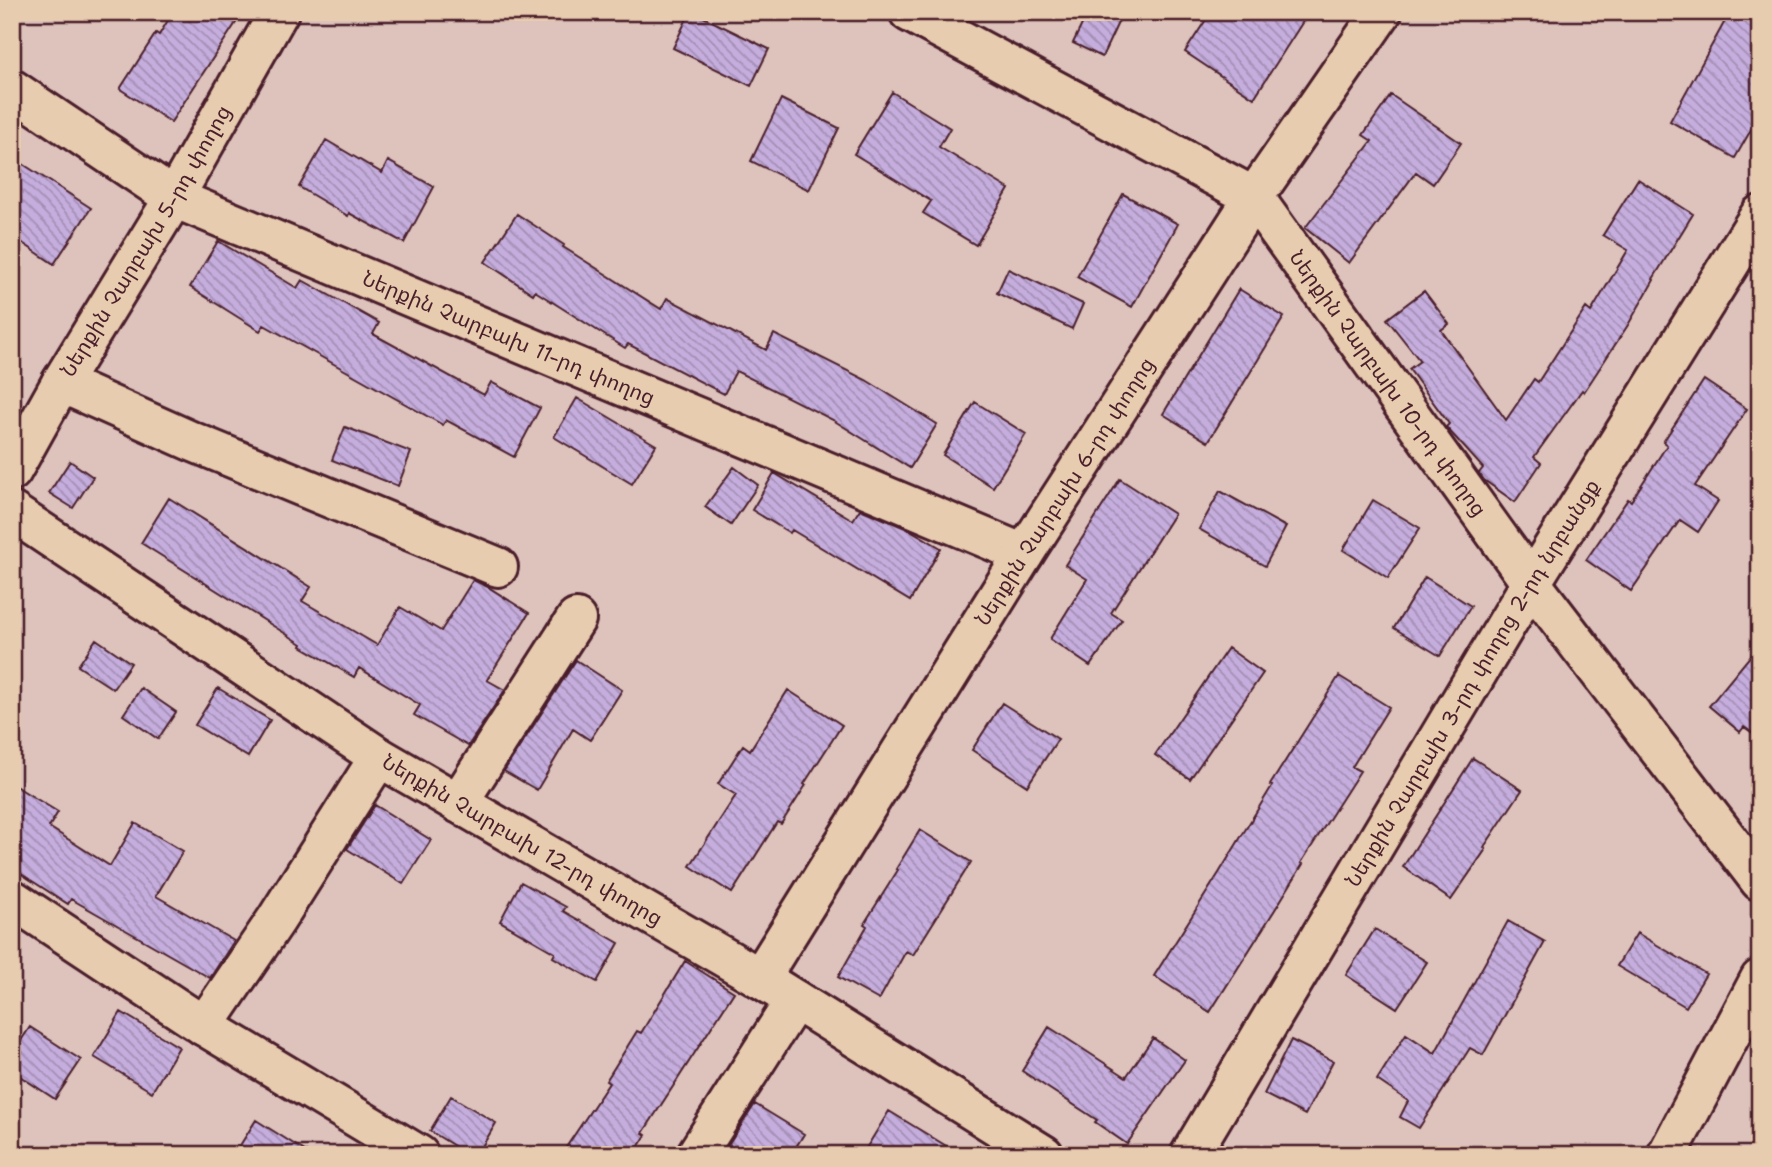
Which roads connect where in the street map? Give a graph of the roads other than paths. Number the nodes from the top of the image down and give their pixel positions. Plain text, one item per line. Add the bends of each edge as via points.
1 (279, 12) edge
2 (909, 12) edge
3 (1382, 12) edge
4 (12, 89) edge
5 (1254, 197) junction
6 (174, 198) junction
7 (1760, 215) edge
8 (61, 383) junction
9 (12, 471) edge
10 (12, 512) edge
11 (1024, 554) junction
12 (498, 567) dead end
13 (1531, 583) junction
14 (576, 620) dead end
15 (379, 757) junction
16 (458, 803) junction
17 (1760, 881) edge
18 (12, 899) edge
19 (760, 978) junction
20 (1760, 979) edge
21 (795, 1000) junction
22 (204, 1026) junction
23 (419, 1155) edge
24 (696, 1155) edge
25 (1044, 1155) edge
26 (1190, 1155) edge
27 (1667, 1155) edge

1 - 6 street, Ներքին Չարբախ 5-րդ փողոց
2 - 5 street, Ներքին Չարբախ 10-րդ փողոց
3 - 5 street, Ներքին Չարբախ 6-րդ փողոց
4 - 6 street, Ներքին Չարբախ 11-րդ փողոց
5 - 11 street, Ներքին Չարբախ 6-րդ փողոց
5 - 13 street, Ներքին Չարբախ 10-րդ փողոց
6 - 8 street, Ներքին Չարբախ 5-րդ փողոց
6 - 11 street, Ներքին Չարբախ 11-րդ փողոց
7 - 13 street, Ներքին Չարբախ 3-րդ փողոց 2-րդ նրբանցք
8 - 9 street, Ներքին Չարբախ 5-րդ փողոց
8 - 12 street
10 - 15 street, Ներքին Չարբախ 12-րդ փողոց
11 - 19 street, Ներքին Չարբախ 6-րդ փողոց
13 - 17 street, Ներքին Չարբախ 10-րդ փողոց
13 - 26 street, Ներքին Չարբախ 3-րդ փողոց 2-րդ նրբանցք
14 - 16 street
15 - 16 street, Ներքին Չարբախ 12-րդ փողոց
15 - 22 street
16 - 19 street, Ներքին Չարբախ 12-րդ փողոց
18 - 22 street
19 - 21 street, Ներքին Չարբախ 12-րդ փողոց
20 - 27 street
21 - 24 street
21 - 25 street, Ներքին Չարբախ 12-րդ փողոց
22 - 23 street

